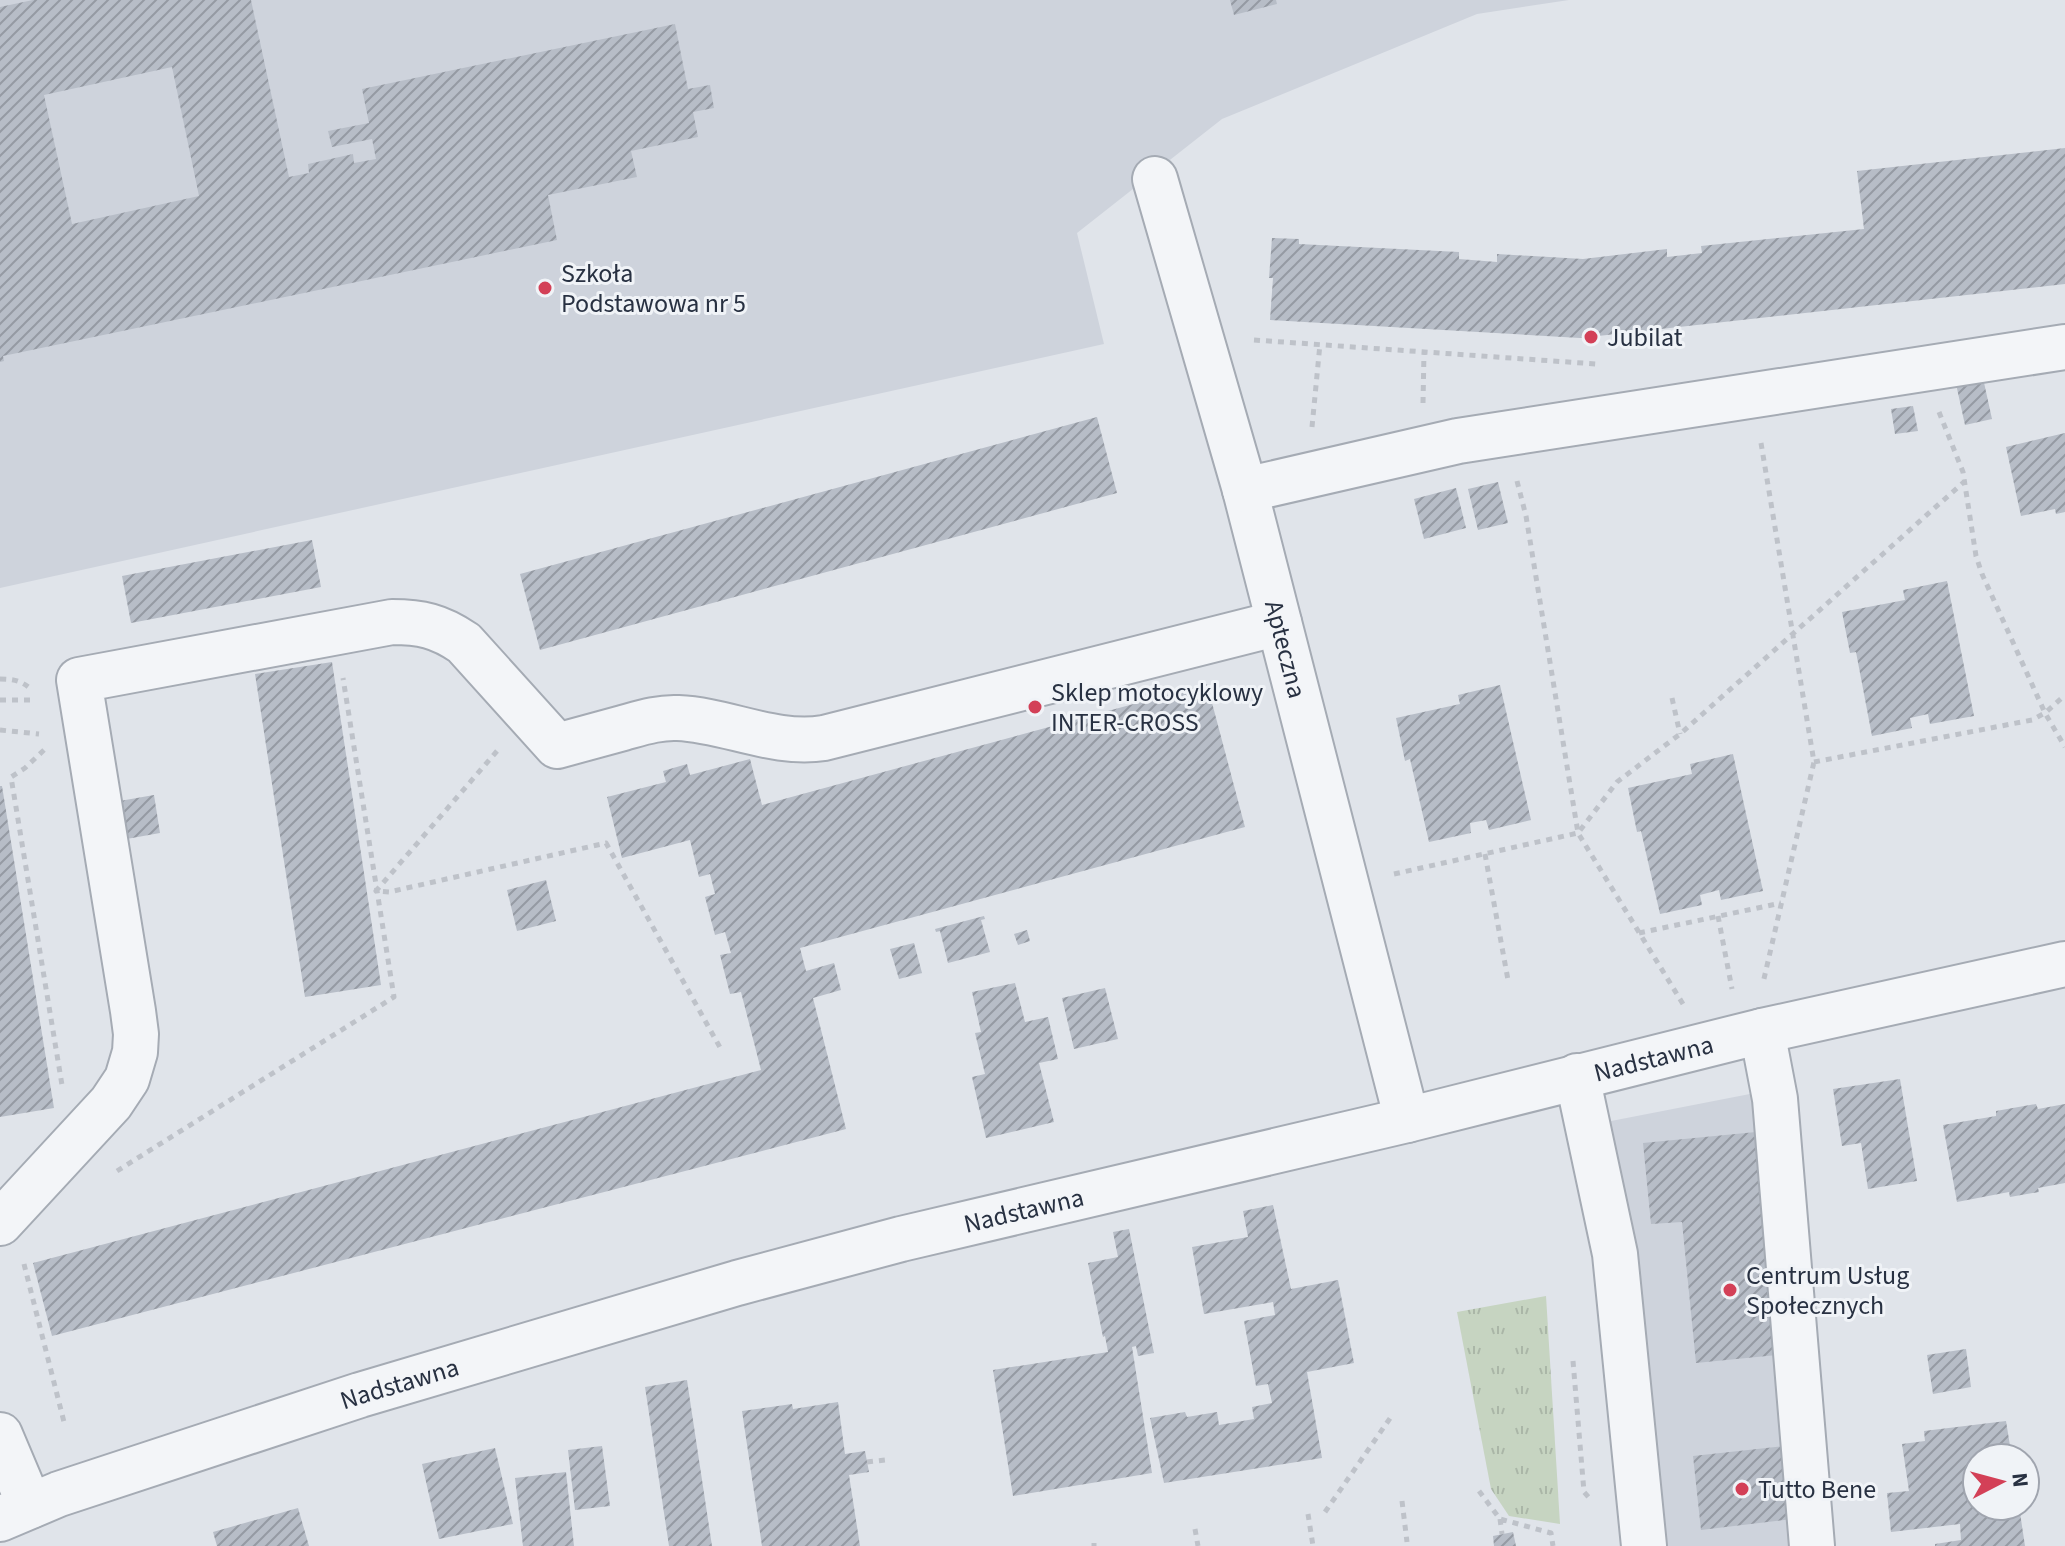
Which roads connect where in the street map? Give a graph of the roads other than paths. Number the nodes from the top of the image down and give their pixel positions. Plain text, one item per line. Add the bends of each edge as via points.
1 (1155, 179) dead end
2 (2065, 347) edge
3 (1245, 490) junction
4 (1279, 623) junction
5 (2065, 964) edge
6 (1752, 1009) junction
7 (1577, 1076) junction
8 (1407, 1120) junction
9 (0, 1223) edge
10 (0, 1435) edge
11 (15, 1512) edge
12 (1644, 1546) edge
13 (1812, 1546) edge

1 - 3 street, Apteczna
2 - 3 street via 1458,441
3 - 4 street, Apteczna
4 - 8 street, Apteczna
4 - 9 street via 804,741 674,718 557,746 464,643 414,622 79,680 72,728 136,1034 135,1052 127,1079 111,1103
5 - 6 street, Nadstawna
6 - 7 street, Nadstawna
6 - 13 street via 1775,1099
7 - 8 street, Nadstawna
7 - 12 street via 1615,1254
8 - 11 street, Nadstawna via 751,1279 360,1395
10 - 11 street

